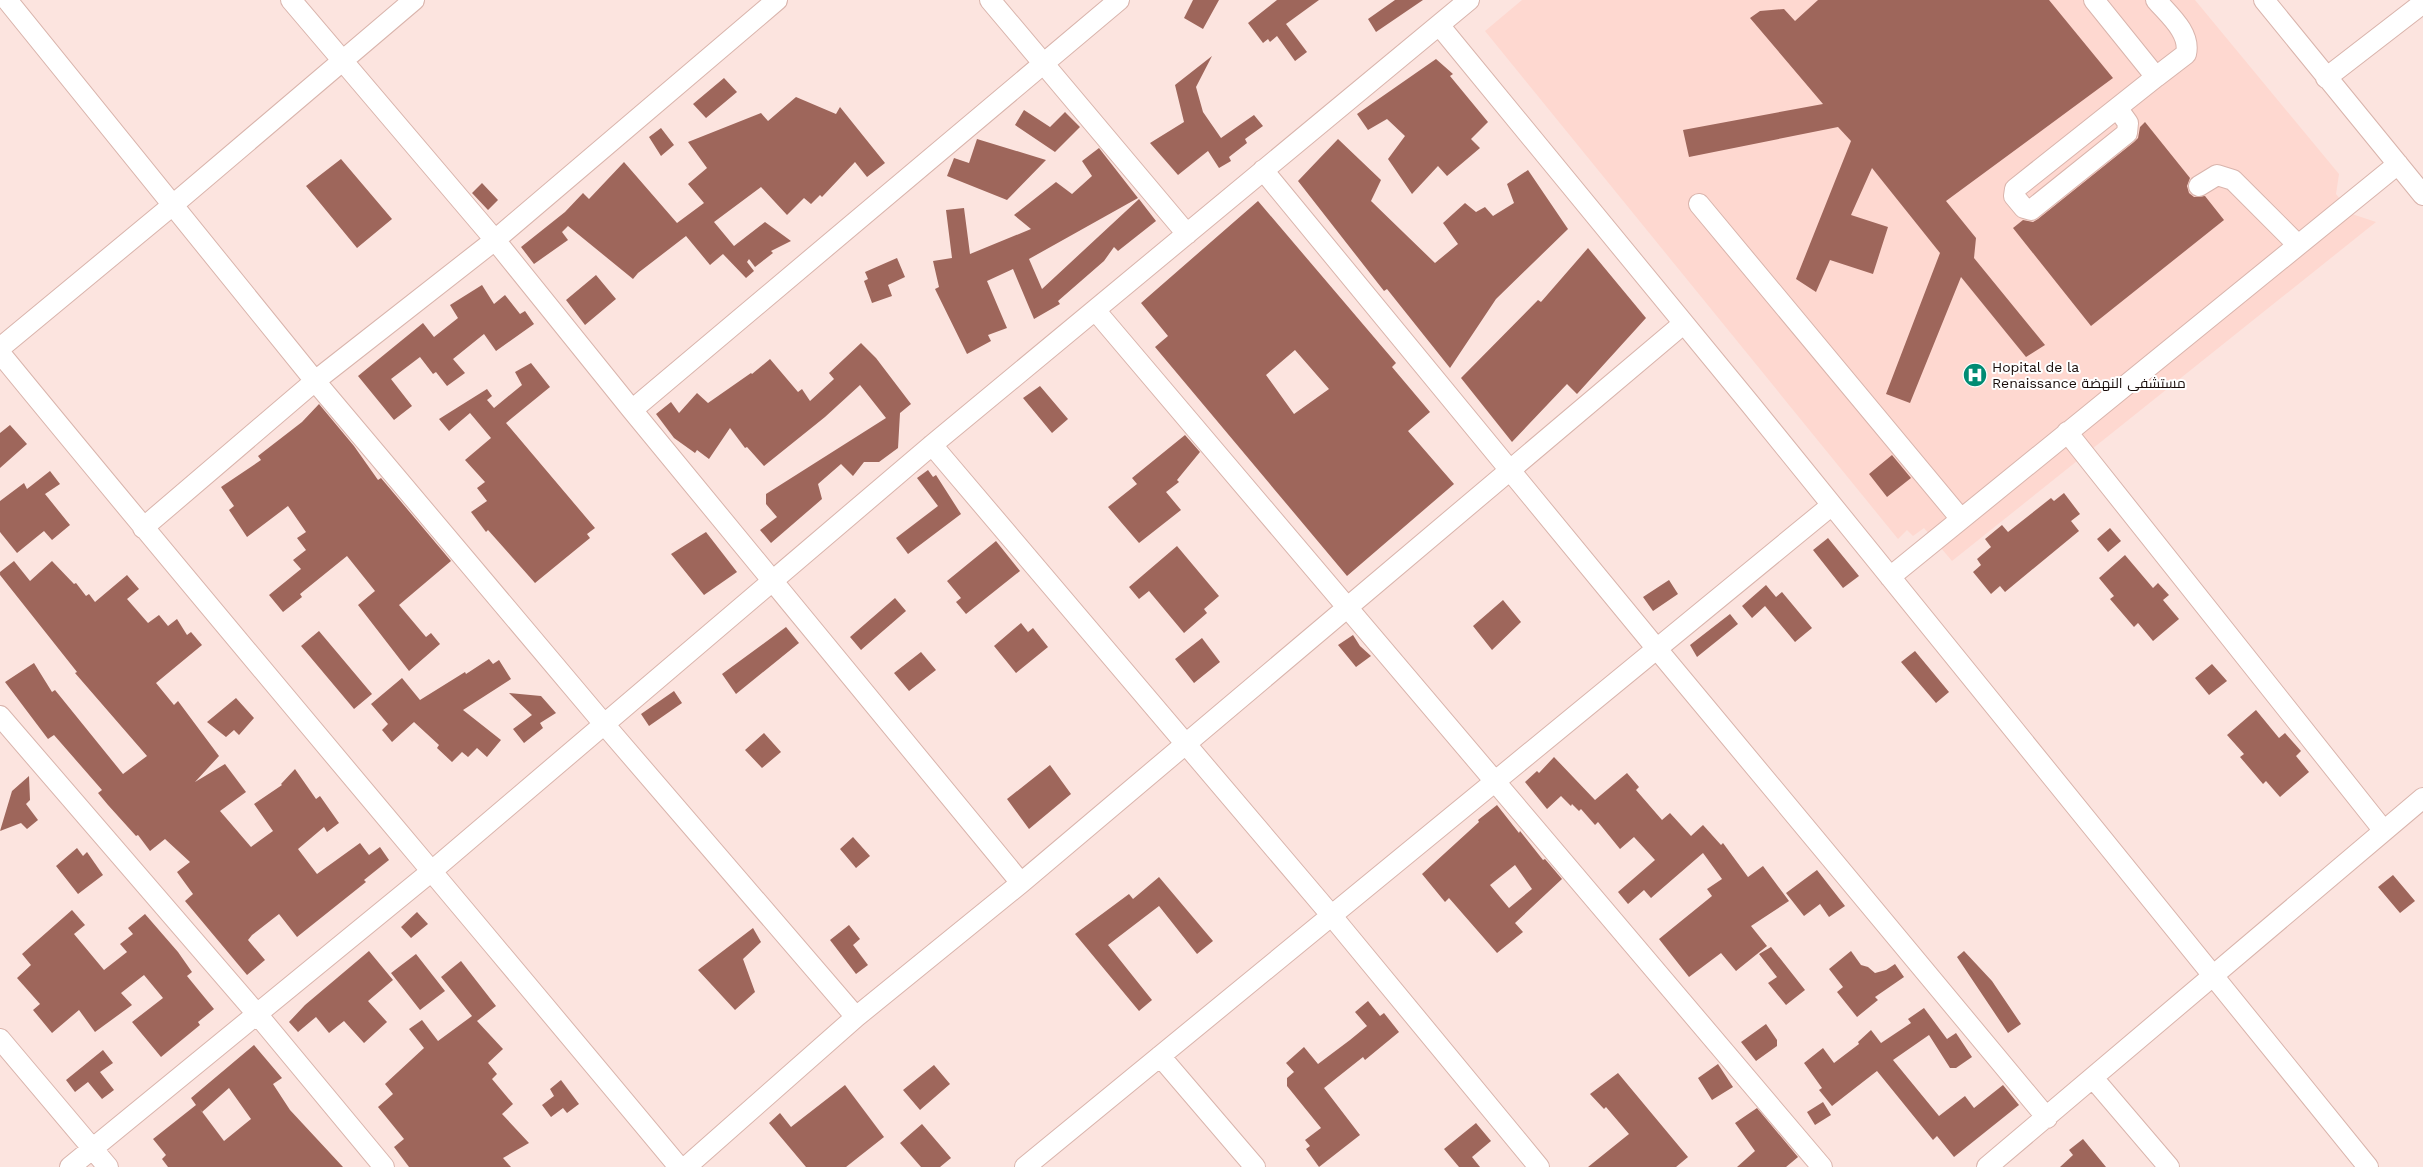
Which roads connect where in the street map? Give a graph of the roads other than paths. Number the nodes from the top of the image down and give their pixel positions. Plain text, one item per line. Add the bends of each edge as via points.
1 (7, 0) edge
2 (291, 0) edge
3 (414, 0) edge
4 (777, 0) edge
5 (990, 0) edge
6 (1118, 0) edge
7 (1469, 0) edge
8 (2094, 0) edge
9 (2156, 0) edge
10 (2264, 0) edge
11 (2423, 3) edge
12 (1439, 25) junction
13 (342, 60) junction
14 (1044, 64) junction
15 (2156, 77) junction
16 (2326, 78) junction
17 (2118, 109) junction
18 (2398, 164) junction
19 (1263, 170) junction
20 (2199, 186) dead end
21 (2423, 195) edge
22 (174, 204) junction
23 (1699, 204) dead end
24 (1187, 234) junction
25 (495, 240) junction
26 (2297, 244) junction
27 (1095, 310) junction
28 (1683, 324) junction
29 (0, 348) edge
30 (0, 353) edge
31 (315, 381) junction
32 (632, 410) junction
33 (2067, 432) junction
34 (932, 445) junction
35 (1509, 470) junction
36 (1832, 505) junction
37 (1960, 519) junction
38 (143, 528) junction
39 (1890, 577) junction
40 (773, 579) junction
41 (1347, 606) junction
42 (1657, 649) junction
43 (0, 716) edge
44 (604, 724) junction
45 (1185, 743) junction
46 (1494, 782) junction
47 (2423, 798) edge
48 (2384, 831) junction
49 (432, 870) junction
50 (1021, 883) junction
51 (1331, 915) junction
52 (2212, 976) junction
53 (257, 1014) junction
54 (856, 1017) junction
55 (0, 1039) edge
56 (1160, 1056) junction
57 (2094, 1078) junction
58 (2047, 1118) junction
59 (92, 1148) junction
60 (70, 1167) edge
61 (108, 1167) edge
62 (384, 1167) edge
63 (679, 1167) edge
64 (686, 1167) edge
65 (1025, 1167) edge
66 (1254, 1167) edge
67 (1539, 1167) edge
68 (1822, 1167) edge
69 (1987, 1167) edge
70 (2168, 1167) edge
71 (2368, 1167) edge

1 - 22 street
2 - 13 street
3 - 13 street
4 - 25 street
5 - 14 street
6 - 14 street
7 - 12 street
8 - 15 street
9 - 15 street via 2188,44 2186,54
10 - 16 street
11 - 16 street
12 - 19 street
12 - 28 street
13 - 22 street
13 - 25 street
14 - 24 street
14 - 32 street
15 - 17 street
16 - 18 street
17 - 17 street via 2015,188 2014,196 2024,208 2031,210 2127,133 2128,123
18 - 21 street
18 - 26 street
19 - 24 street
19 - 35 street
20 - 26 street via 2217,176 2233,180
22 - 29 street
22 - 31 street
23 - 37 street
24 - 27 street
25 - 31 street
25 - 32 street
26 - 33 street
27 - 34 street
27 - 41 street
28 - 35 street
28 - 36 street
30 - 38 street
31 - 38 street
31 - 44 street
32 - 40 street
33 - 37 street
33 - 48 street
34 - 40 street
34 - 45 street
35 - 41 street
35 - 42 street
36 - 39 street
36 - 42 street
37 - 39 street
38 - 49 street
39 - 52 street
40 - 44 street
40 - 50 street
41 - 45 street
41 - 46 street
42 - 46 street
42 - 58 street
43 - 53 street
44 - 49 street
44 - 54 street
45 - 50 street
45 - 51 street
46 - 51 street
46 - 68 street
47 - 48 street
48 - 52 street
49 - 53 street
49 - 63 street
50 - 54 street
51 - 56 street
51 - 67 street
52 - 57 street
52 - 71 street
53 - 59 street
53 - 62 street
54 - 64 street
55 - 59 street
56 - 65 street
56 - 66 street
57 - 58 street
57 - 70 street
58 - 69 street
59 - 60 street
59 - 61 street

